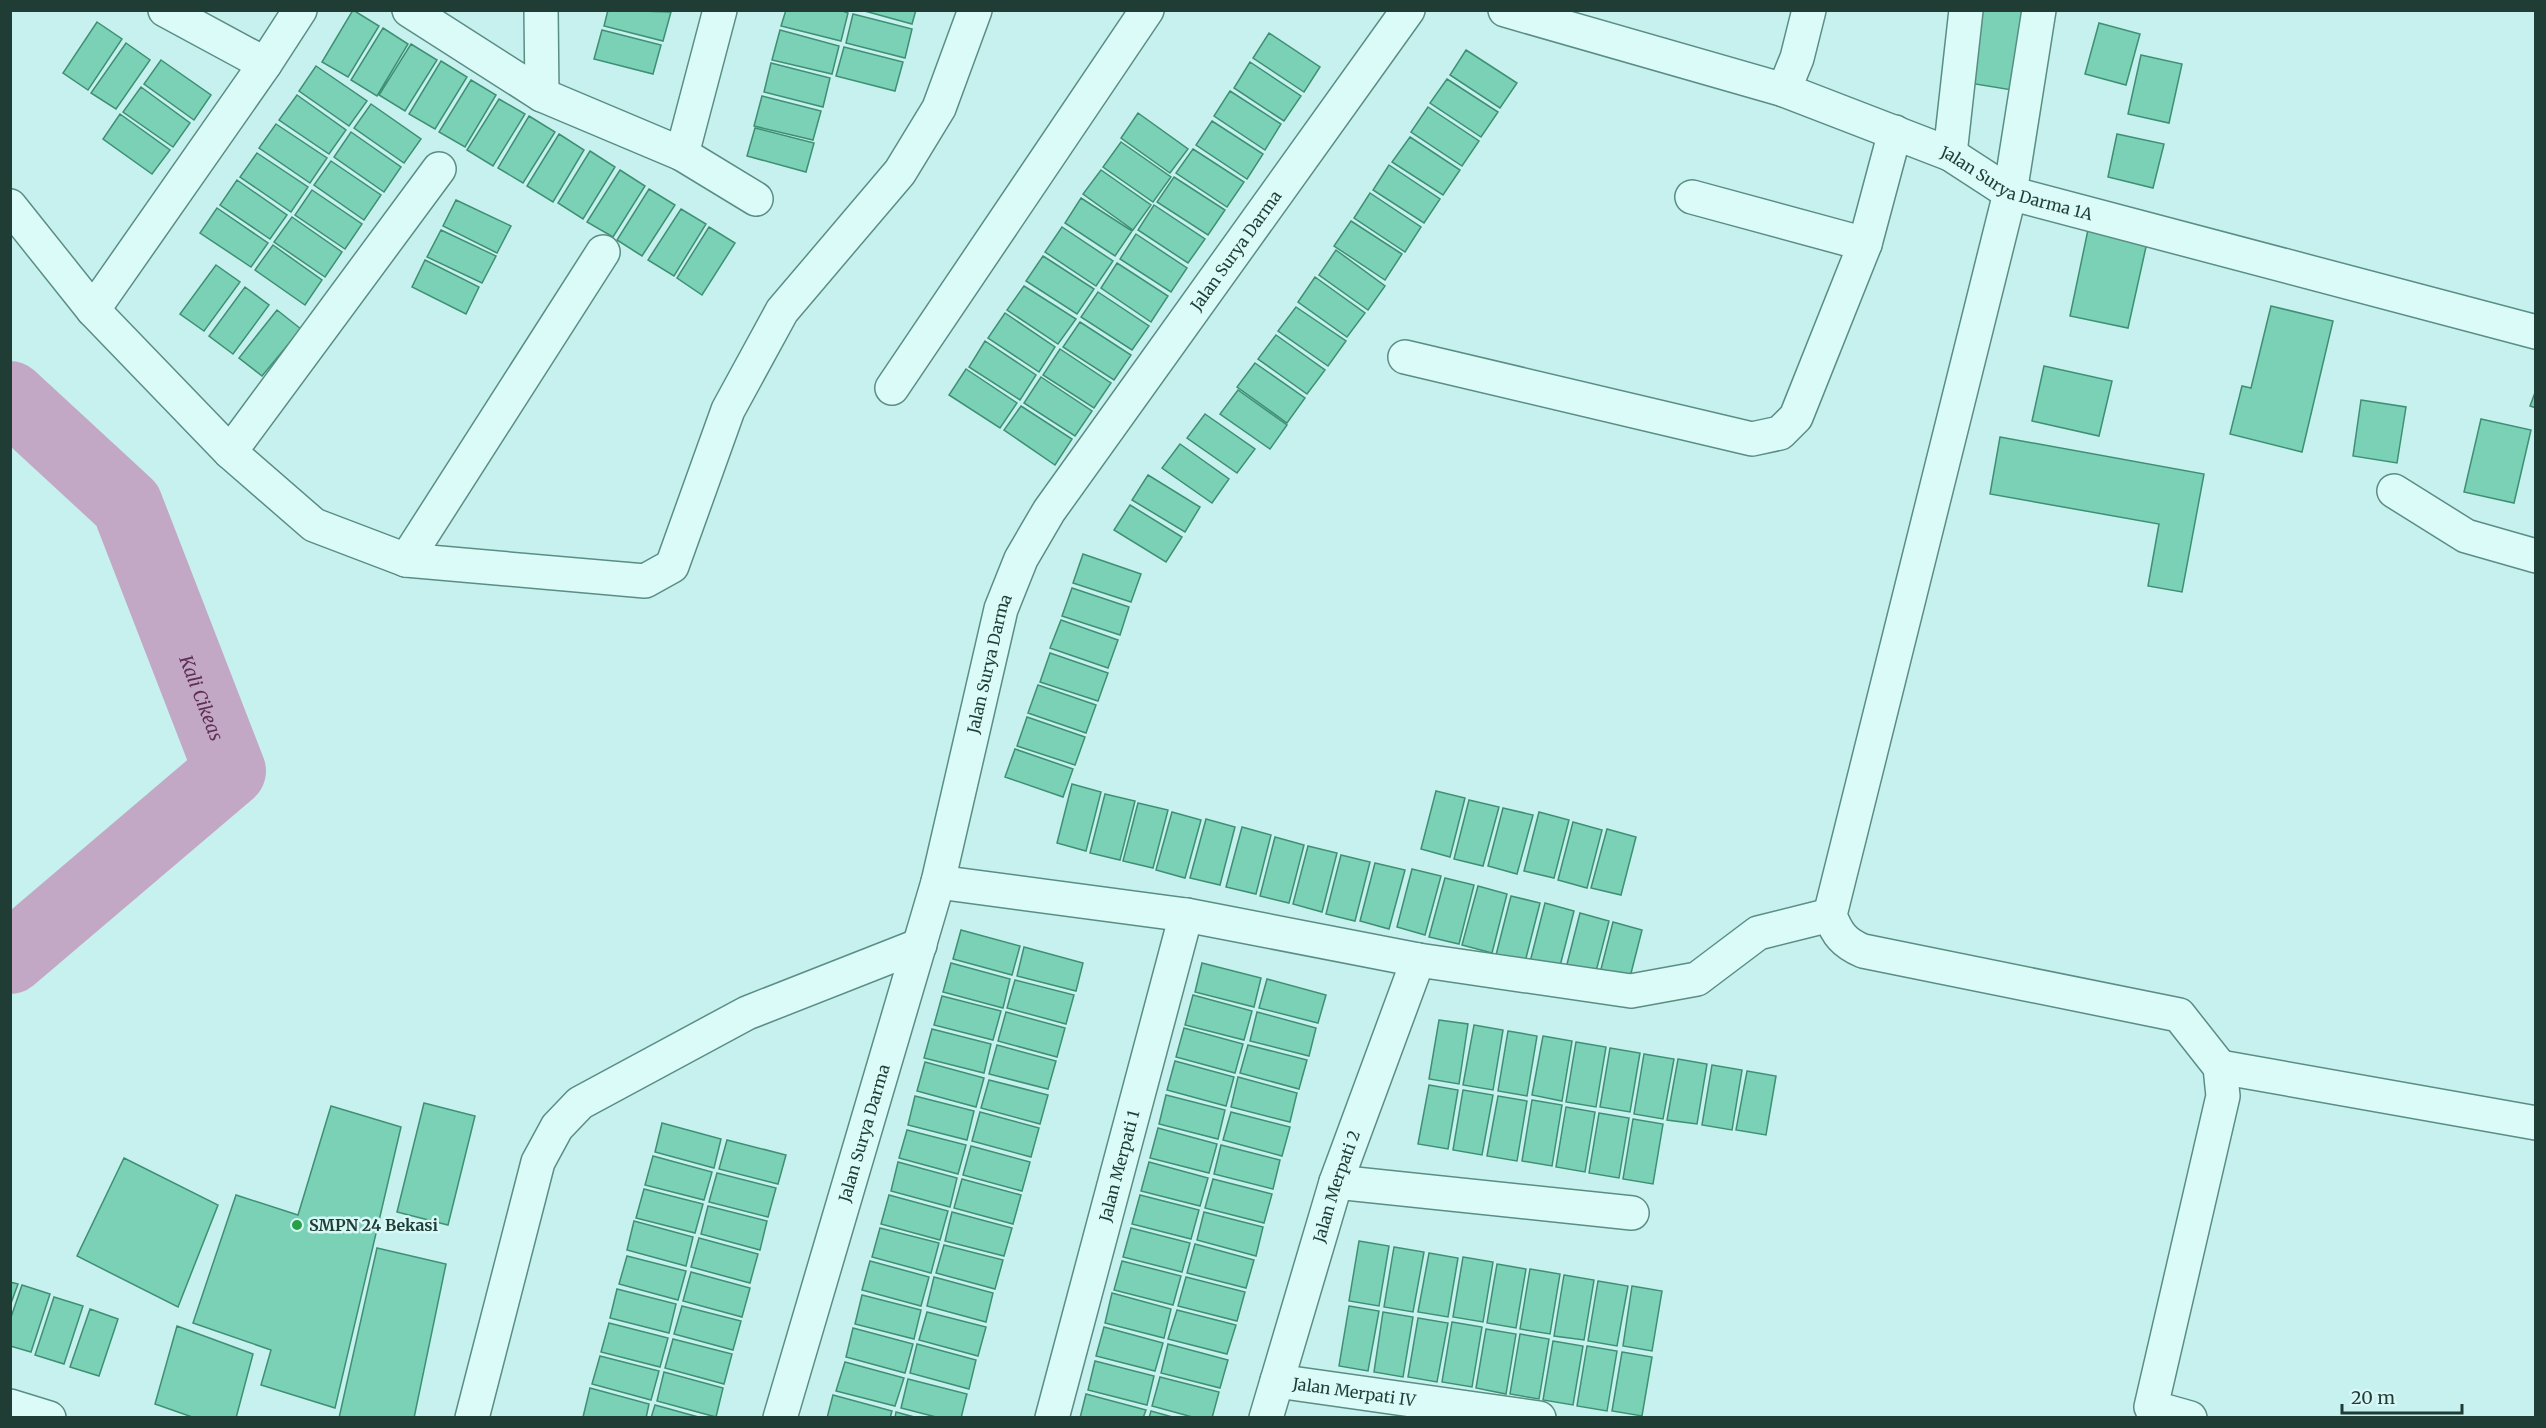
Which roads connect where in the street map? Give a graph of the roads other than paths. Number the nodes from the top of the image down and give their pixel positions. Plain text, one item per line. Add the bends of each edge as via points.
1 (165, 10) edge
2 (300, 10) edge
3 (409, 10) edge
4 (541, 10) edge
5 (720, 10) edge
6 (975, 10) edge
7 (1147, 10) edge
8 (1408, 10) edge
9 (1505, 10) edge
10 (1809, 10) edge
11 (1966, 10) edge
12 (2039, 10) edge
13 (265, 64) junction
14 (1784, 90) junction
15 (542, 95) junction
16 (1895, 132) junction
17 (681, 154) junction
18 (1950, 154) junction
19 (439, 169) dead end
20 (2010, 193) junction
21 (1692, 197) dead end
22 (756, 199) dead end
23 (10, 206) edge
24 (1865, 244) junction
25 (603, 252) dead end
26 (93, 310) junction
27 (2535, 332) edge
28 (1405, 357) dead end
29 (892, 388) dead end
30 (230, 452) junction
31 (2394, 491) dead end
32 (2535, 556) edge
33 (406, 560) junction
34 (938, 882) junction
35 (1186, 915) junction
36 (1830, 915) junction
37 (920, 945) junction
38 (1418, 960) junction
39 (2220, 1067) junction
40 (2535, 1123) edge
41 (1336, 1182) junction
42 (1632, 1213) dead end
43 (1277, 1381) junction
44 (10, 1406) edge
45 (2150, 1412) edge
46 (49, 1418) edge
47 (472, 1418) edge
48 (780, 1418) edge
49 (1052, 1418) edge
50 (1266, 1418) edge
51 (1539, 1418) edge
52 (2190, 1418) edge

1 - 13 street
2 - 13 street
3 - 15 street
4 - 15 street
5 - 17 street
6 - 33 street via 939,108 900,172 782,311 728,410 672,566 645,580
7 - 29 street
8 - 34 street, Jalan Surya Darma via 1049,511 1022,560 1001,609
9 - 14 street, Jalan Surya Darma 1A
10 - 14 street
11 - 18 street
12 - 20 street
13 - 26 street
14 - 16 street, Jalan Surya Darma 1A
15 - 17 street
16 - 18 street, Jalan Surya Darma 1A
16 - 24 street
17 - 22 street
18 - 20 street, Jalan Surya Darma 1A
19 - 30 street
20 - 27 street, Jalan Surya Darma 1A
20 - 36 street
21 - 24 street
23 - 26 street
24 - 28 street via 1796,417 1780,433 1752,439
25 - 33 street
26 - 30 street
30 - 33 street via 314,525
31 - 32 street via 2466,536
34 - 35 street
34 - 37 street, Jalan Surya Darma
35 - 38 street
35 - 49 street, Jalan Merpati 1
36 - 38 street via 1758,933 1697,979 1631,991
36 - 39 street via 1839,936 1863,951 2180,1015
37 - 47 street via 747,1013 580,1103 557,1127 538,1162
37 - 48 street, Jalan Surya Darma
38 - 41 street, Jalan Merpati 2
39 - 40 street
39 - 45 street via 2223,1096
41 - 42 street
41 - 43 street, Jalan Merpati 2
43 - 50 street, Jalan Merpati 2
43 - 51 street, Jalan Merpati IV
44 - 46 street
45 - 52 street

